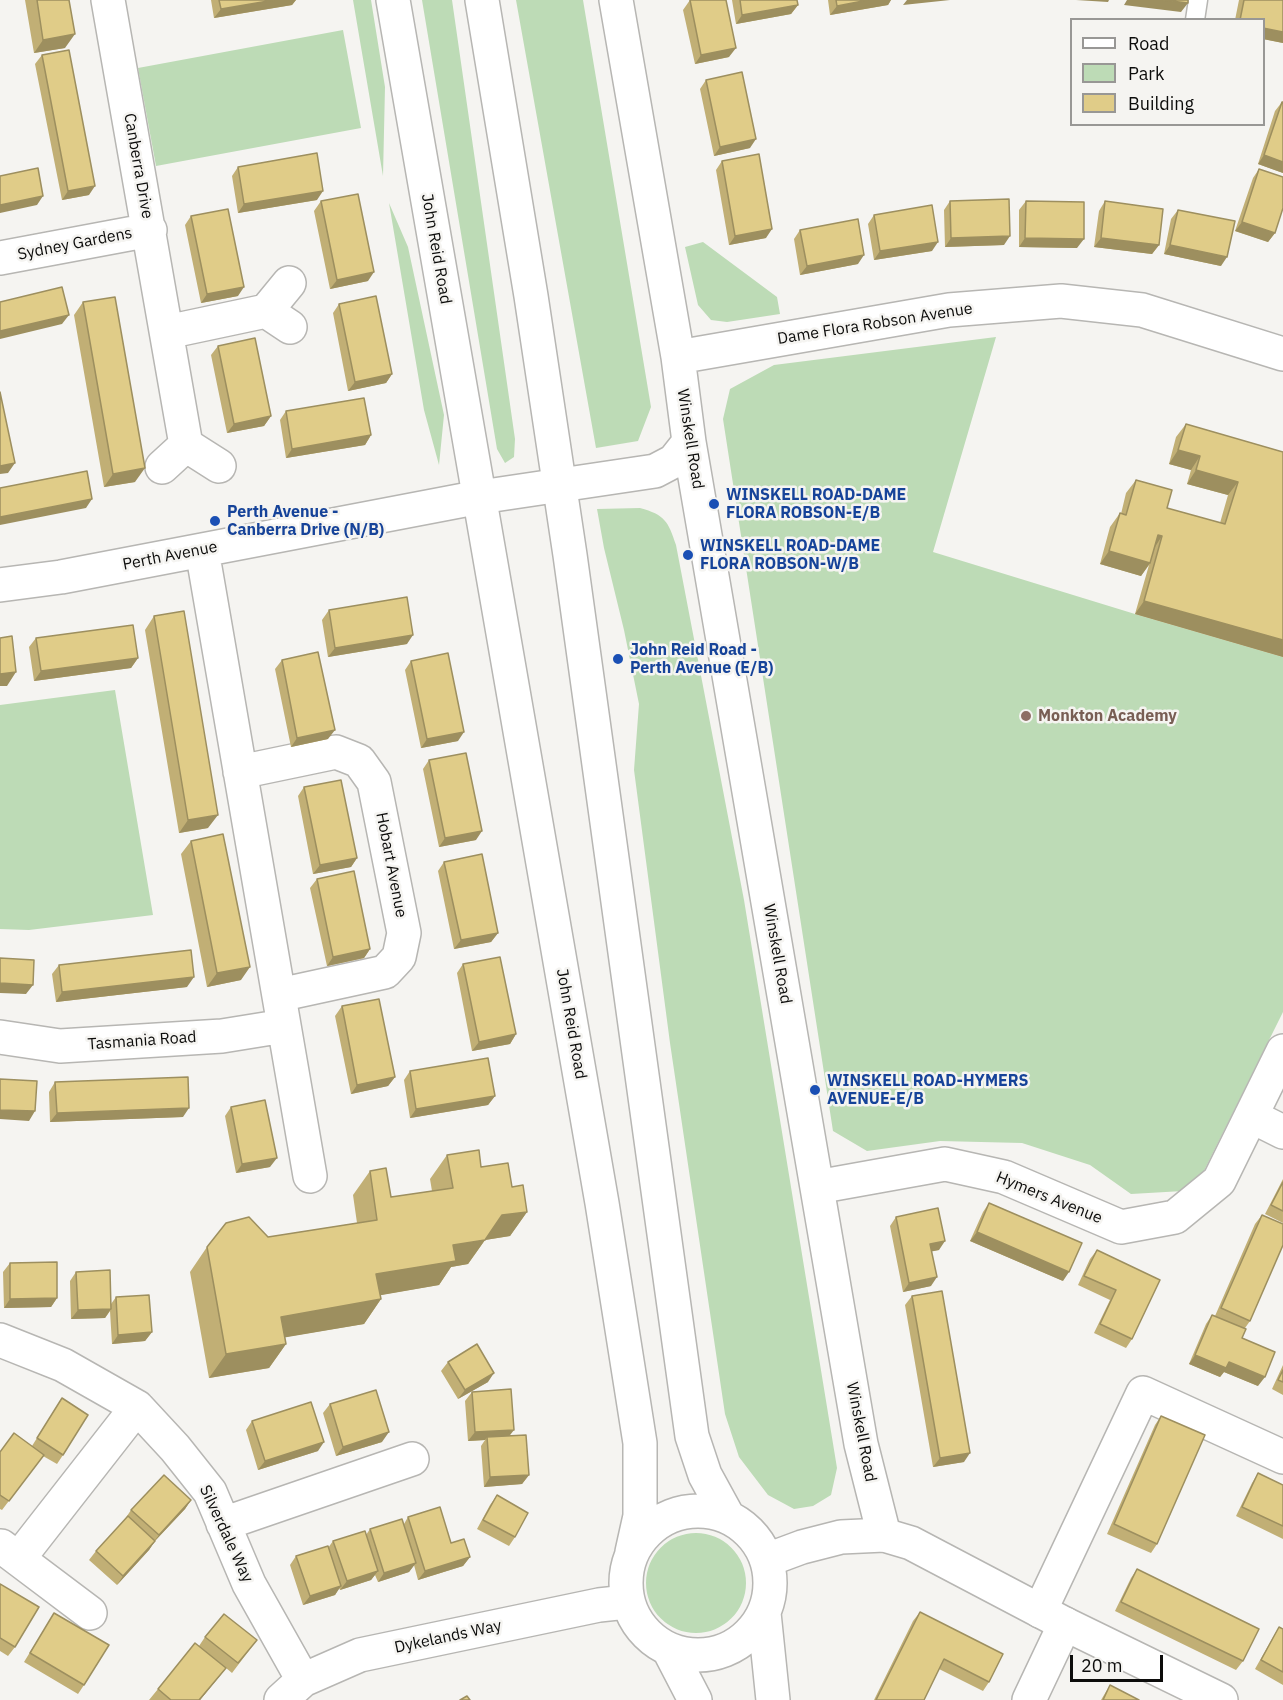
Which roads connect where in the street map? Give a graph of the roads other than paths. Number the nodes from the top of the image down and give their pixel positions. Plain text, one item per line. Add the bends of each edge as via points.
1 (108, 0) edge
2 (393, 0) edge
3 (482, 0) edge
4 (616, 0) edge
5 (1198, 0) edge
6 (1195, 18) edge
7 (150, 230) junction
8 (0, 258) edge
9 (289, 283) dead end
10 (167, 332) junction
11 (1283, 354) edge
12 (678, 357) junction
13 (689, 442) junction
14 (186, 445) junction
15 (219, 466) dead end
16 (162, 467) dead end
17 (560, 485) junction
18 (480, 497) junction
19 (202, 550) junction
20 (0, 585) edge
21 (240, 772) junction
22 (281, 1010) junction
23 (0, 1037) edge
24 (1283, 1051) edge
25 (1251, 1116) junction
26 (1283, 1132) edge
27 (310, 1176) dead end
28 (817, 1187) junction
29 (0, 1340) edge
30 (137, 1407) junction
31 (1283, 1456) edge
32 (412, 1459) dead end
33 (728, 1517) junction
34 (224, 1524) junction
35 (884, 1535) junction
36 (9, 1552) edge
37 (632, 1552) junction
38 (767, 1560) junction
39 (627, 1602) junction
40 (90, 1613) dead end
41 (764, 1613) junction
42 (1053, 1617) junction
43 (669, 1650) junction
44 (292, 1690) edge
45 (695, 1700) edge
46 (774, 1700) edge
47 (1029, 1700) edge
48 (1221, 1700) edge

1 - 7 main road, Canberra Drive
2 - 18 main road, John Reid Road
3 - 17 main road
4 - 12 main road, Winskell Road
5 - 6 lane
7 - 8 main road, Sydney Gardens
7 - 10 main road, Canberra Drive
9 - 10 main road via 278,319
10 - 14 main road, Canberra Drive
11 - 12 main road, Dame Flora Robson Avenue via 1142,310 1061,302 949,310
12 - 13 main road, Winskell Road
13 - 17 main road via 674,461 655,471
13 - 28 main road, Winskell Road
14 - 15 main road
14 - 16 main road
17 - 18 main road
17 - 33 main road via 692,1436 705,1475
18 - 19 main road, Perth Avenue
18 - 37 main road, John Reid Road via 640,1443 640,1516
19 - 20 main road, Perth Avenue
19 - 21 main road
21 - 22 main road
21 - 22 main road, Hobart Avenue via 336,752 359,761 374,782 404,933 399,957 385,972
22 - 23 main road, Tasmania Road via 222,1036 60,1046
22 - 27 main road
24 - 25 main road
25 - 26 main road
25 - 28 main road, Hymers Avenue via 1220,1181 1175,1217 1120,1227 1004,1177 945,1164
28 - 35 main road, Winskell Road via 861,1444
29 - 30 main road, Silverdale Way via 63,1365
30 - 34 main road, Silverdale Way via 210,1492
30 - 36 main road
31 - 42 main road via 1143,1393
32 - 34 main road
33 - 37 main road via 706,1511 662,1519 644,1533
33 - 38 main road via 745,1528
34 - 44 main road, Silverdale Way
35 - 38 main road via 841,1537
35 - 42 main road via 911,1543
36 - 40 main road
37 - 39 main road via 626,1568
38 - 41 main road via 770,1596
39 - 43 main road via 650,1639
39 - 44 main road, Dykelands Way via 360,1655
41 - 43 main road via 752,1632 735,1646 691,1656
41 - 46 main road
42 - 47 main road
42 - 48 main road
43 - 45 main road

